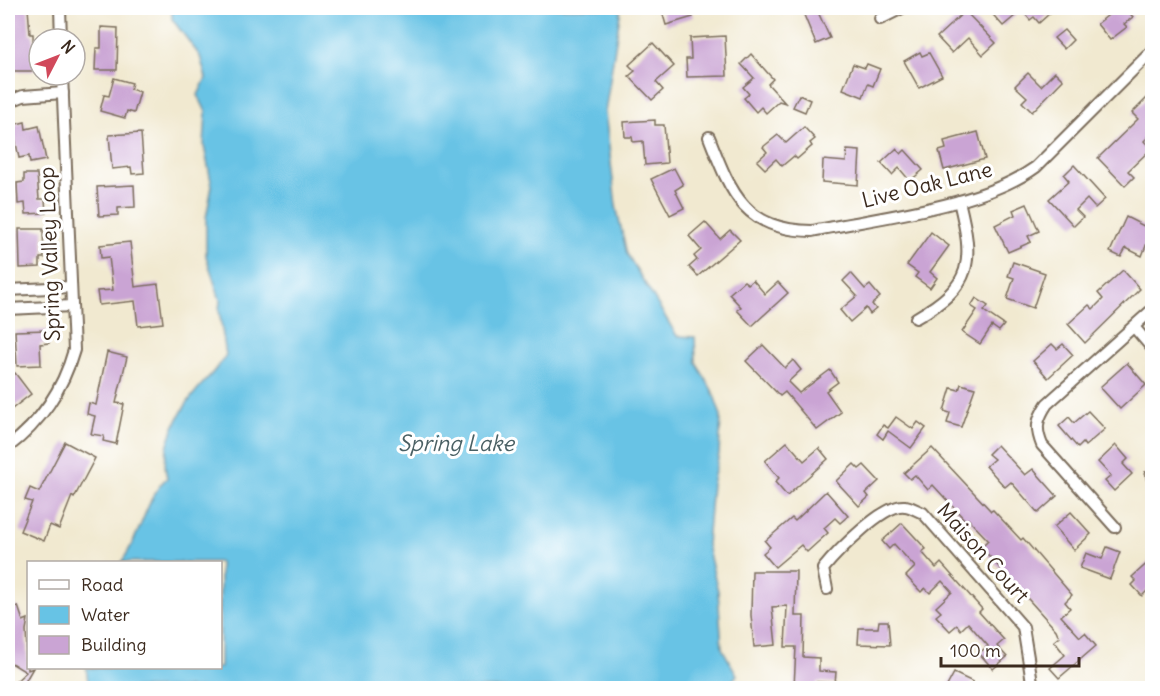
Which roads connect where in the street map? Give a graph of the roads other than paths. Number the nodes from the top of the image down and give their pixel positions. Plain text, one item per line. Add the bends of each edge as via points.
1 (60, 8) edge
2 (903, 8) edge
3 (880, 19) dead end
4 (61, 27) edge
5 (1152, 51) edge
6 (63, 87) edge
7 (63, 93) junction
8 (8, 102) edge
9 (709, 137) dead end
10 (959, 201) junction
11 (71, 287) junction
12 (8, 290) edge
13 (72, 306) junction
14 (8, 309) edge
15 (1152, 310) edge
16 (916, 318) dead end
17 (1134, 327) junction
18 (1152, 348) edge
19 (8, 447) edge
20 (1115, 527) dead end
21 (826, 589) dead end
22 (1033, 688) edge

1 - 4 street
2 - 3 street
5 - 10 street, Live Oak Lane via 1036,167 1016,182
6 - 7 street, Spring Valley Loop
7 - 8 street via 23,96
7 - 11 street, Spring Valley Loop
9 - 10 street, Live Oak Lane via 735,198 770,224 790,231 812,231
10 - 16 street via 968,250 963,277 954,292
11 - 12 street
11 - 13 street, Spring Valley Loop
13 - 14 street
13 - 19 street, Spring Valley Loop via 74,350 69,367 35,424
15 - 17 street
17 - 18 street
17 - 20 street via 1047,404 1038,417 1036,431 1042,445
21 - 22 street, Maison Court via 823,569 888,509 904,505 922,513 1023,627

